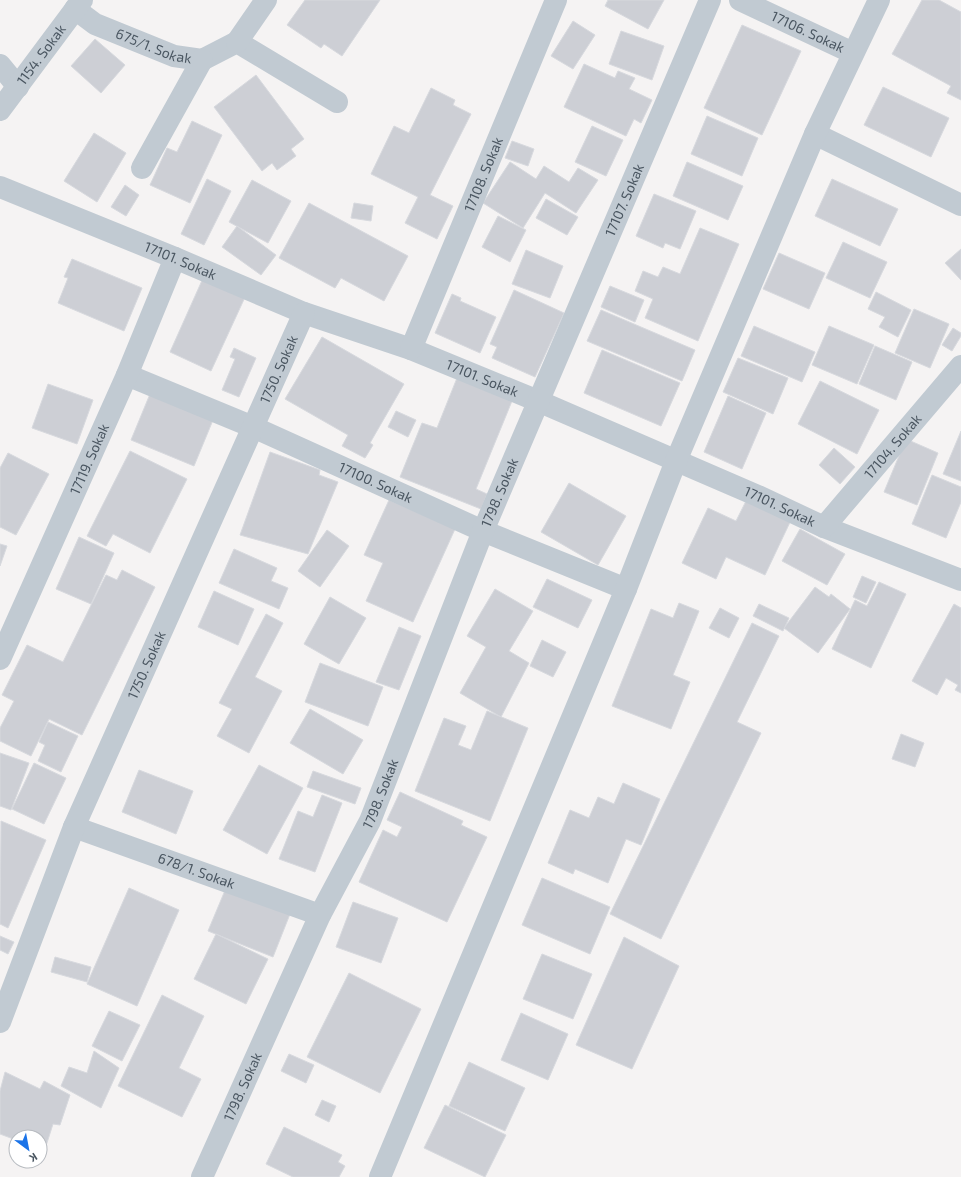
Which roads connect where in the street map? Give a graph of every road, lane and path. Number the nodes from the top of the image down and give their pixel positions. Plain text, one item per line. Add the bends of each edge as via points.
1 (266, 0) edge
2 (556, 0) edge
3 (710, 0) edge
4 (740, 0) edge
5 (879, 0) edge
6 (79, 4) edge
7 (237, 42) junction
8 (853, 53) junction
9 (202, 60) junction
10 (0, 65) edge
11 (18, 87) junction
12 (337, 102) dead end
13 (0, 110) edge
14 (815, 134) junction
15 (142, 168) dead end
16 (0, 187) edge
17 (961, 205) edge
18 (175, 258) junction
19 (304, 313) junction
20 (411, 349) junction
21 (961, 366) edge
22 (127, 375) junction
23 (538, 400) junction
24 (253, 427) junction
25 (676, 461) junction
26 (824, 527) junction
27 (483, 531) junction
28 (961, 580) edge
29 (626, 589) junction
30 (0, 660) edge
31 (74, 827) junction
32 (320, 915) junction
33 (0, 1022) edge
34 (202, 1177) edge
35 (380, 1177) edge

1 - 7 street
2 - 20 street, 17108. Sokak
3 - 23 street, 17107. Sokak
4 - 8 street, 17106. Sokak
5 - 8 street
6 - 9 street, 675/1. Sokak via 95,24 174,56
6 - 11 street, 1154. Sokak
7 - 9 street, 675/1. Sokak
7 - 12 street
8 - 14 street
9 - 15 street
10 - 11 street
11 - 13 street, 1154. Sokak
14 - 17 street
14 - 25 street
16 - 18 street, 17101. Sokak
18 - 19 street, 17101. Sokak
18 - 22 street, 17119. Sokak
19 - 20 street, 17101. Sokak
19 - 24 street, 1750. Sokak
20 - 23 street, 17101. Sokak
21 - 26 street, 17104. Sokak
22 - 24 street, 17100. Sokak
22 - 30 street, 17119. Sokak
23 - 25 street, 17101. Sokak
23 - 27 street, 1798. Sokak
24 - 27 street, 17100. Sokak
24 - 31 street, 1750. Sokak
25 - 26 street, 17101. Sokak
25 - 29 street
26 - 28 street, 17101. Sokak
27 - 29 street, 17100. Sokak
27 - 32 street, 1798. Sokak via 370,821
29 - 35 street
31 - 32 street, 678/1. Sokak
31 - 33 street, 1750. Sokak
32 - 34 street, 1798. Sokak

